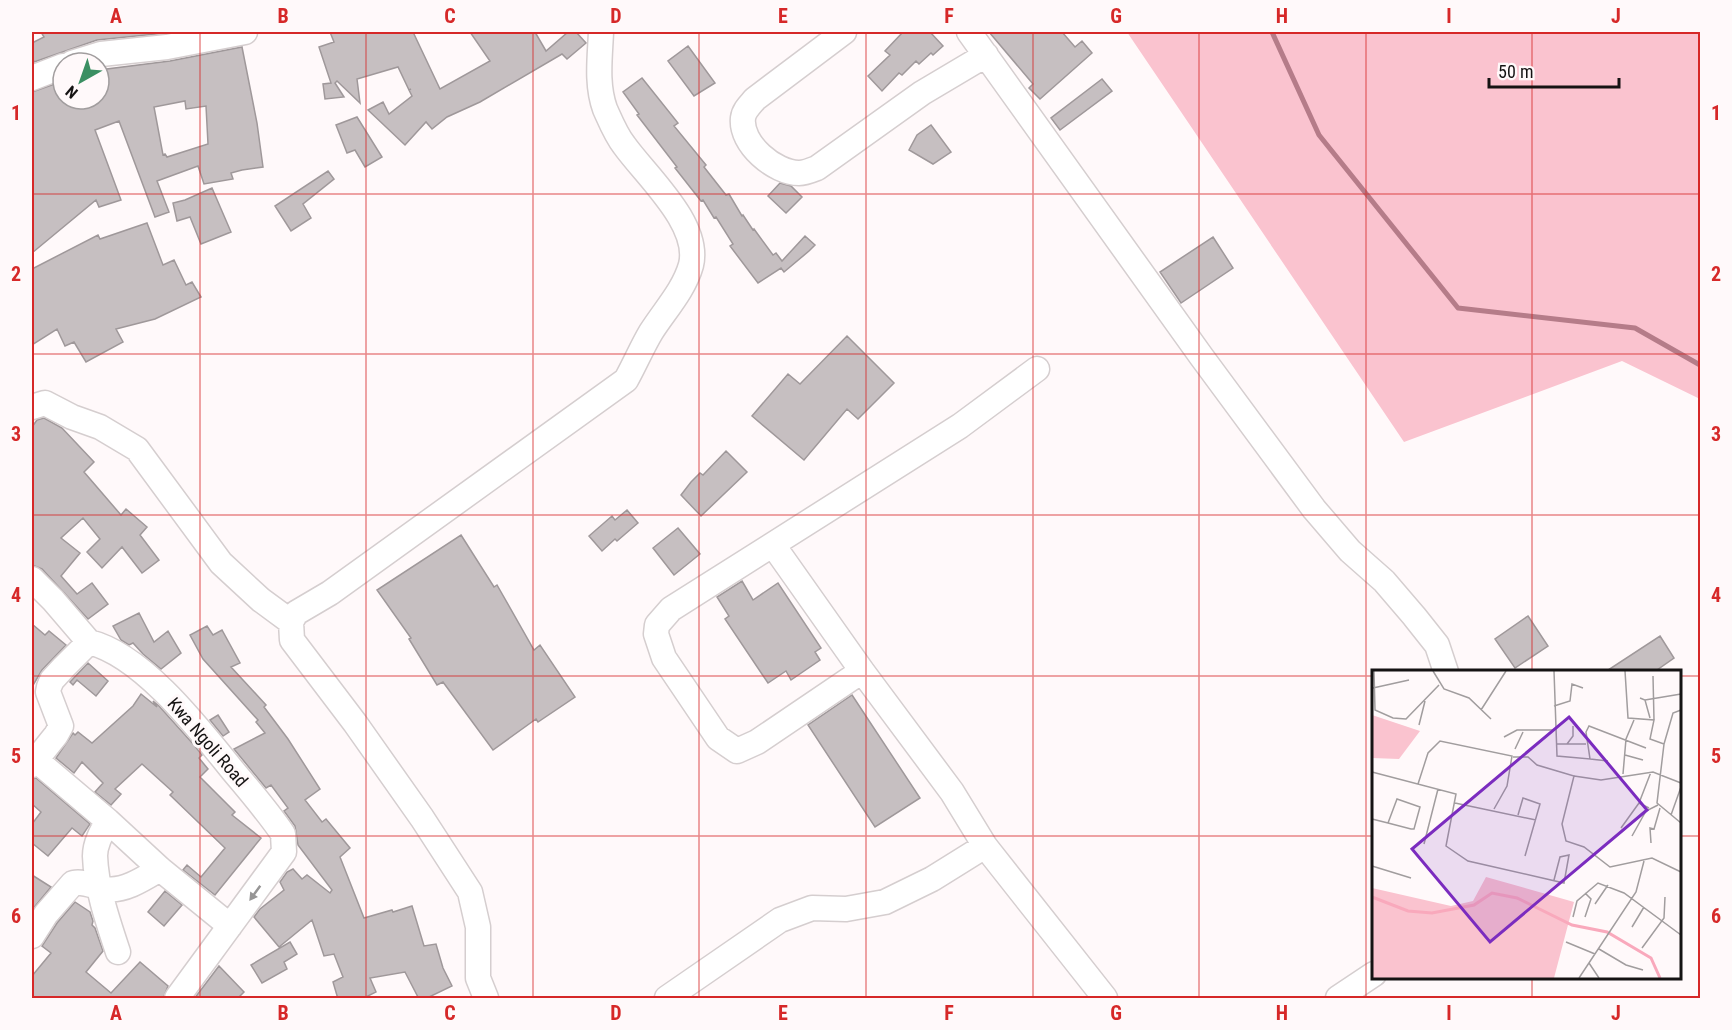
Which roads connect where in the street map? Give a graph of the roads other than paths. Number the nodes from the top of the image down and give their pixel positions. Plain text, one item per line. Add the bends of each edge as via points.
1 (245, 32) edge
2 (601, 32) edge
3 (844, 32) edge
4 (969, 32) edge
5 (111, 53) edge
6 (986, 55) junction
7 (51, 71) edge
8 (32, 78) edge
9 (1037, 369) dead end
10 (32, 407) edge
11 (773, 545) junction
12 (32, 579) edge
13 (291, 622) junction
14 (89, 642) junction
15 (1445, 670) edge
16 (862, 671) junction
17 (34, 762) edge
18 (108, 821) junction
19 (985, 846) junction
20 (160, 869) junction
21 (100, 887) junction
22 (230, 926) junction
23 (32, 936) edge
24 (118, 952) dead end
25 (1372, 975) edge
26 (177, 999) edge
27 (486, 999) edge
28 (667, 999) edge
29 (1105, 999) edge
30 (1338, 999) edge

1 - 5 street
2 - 13 street via 599,78 604,107 623,144 684,224 693,249 690,266 672,303 652,330 626,380 330,593 296,613
3 - 6 street via 746,109 742,120 747,138 770,163 800,174 818,168 922,93
4 - 6 street
6 - 15 street via 1314,509 1414,616 1437,645
7 - 8 street
9 - 11 street via 960,426
10 - 13 street via 45,403 100,427 137,449 221,563
11 - 16 street
11 - 16 street via 671,609 657,625 664,658 718,738 737,751 757,742
12 - 14 street
13 - 27 street via 292,640 362,733 470,892 478,927 478,978
14 - 17 street via 52,680 48,692 61,726
14 -> 22 street, Kwa Ngoli Road via 132,664 184,709 283,834 284,852
16 - 19 street via 952,792
17 - 18 street
18 - 20 street
18 - 21 street via 95,854
19 - 28 street via 885,902 846,909 812,908 780,920
19 - 29 street
20 - 21 street via 122,888
20 - 22 street
21 - 23 street via 73,883
21 - 24 street
22 - 26 street
25 - 30 street

